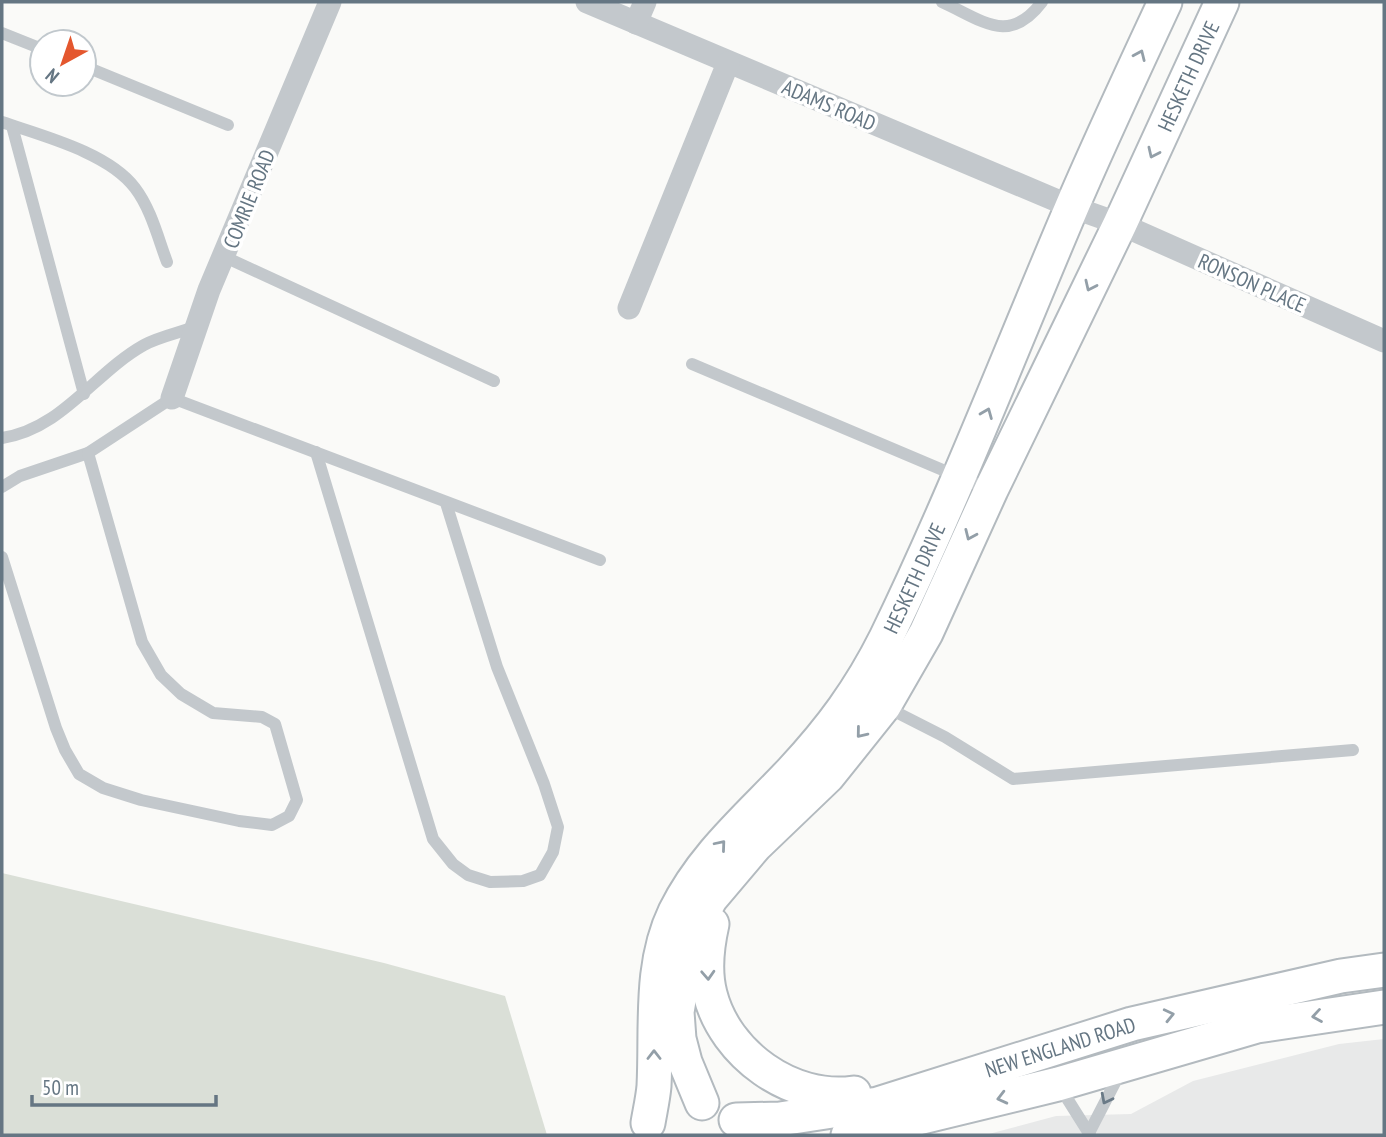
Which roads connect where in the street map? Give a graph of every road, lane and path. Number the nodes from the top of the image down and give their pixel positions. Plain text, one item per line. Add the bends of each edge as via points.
1 (330, 2) edge
2 (587, 2) edge
3 (645, 2) edge
4 (942, 2) edge
5 (1042, 2) edge
6 (1165, 2) edge
7 (1222, 2) edge
8 (636, 23) junction
9 (2, 33) edge
10 (28, 43) edge
11 (728, 63) junction
12 (98, 72) edge
13 (7, 124) edge
14 (228, 125) dead end
15 (1072, 207) junction
16 (1120, 225) junction
17 (225, 257) junction
18 (167, 262) dead end
19 (629, 308) dead end
20 (195, 327) junction
21 (1384, 341) edge
22 (692, 364) dead end
23 (494, 382) dead end
24 (84, 394) junction
25 (172, 398) junction
26 (2, 438) edge
27 (316, 452) junction
28 (88, 453) junction
29 (960, 476) junction
30 (2, 487) edge
31 (991, 490) junction
32 (446, 503) junction
33 (2, 557) edge
34 (600, 560) dead end
35 (872, 697) junction
36 (1353, 750) dead end
37 (755, 846) junction
38 (1384, 970) edge
39 (1384, 1007) edge
40 (1124, 1066) junction
41 (1058, 1084) junction
42 (940, 1086) junction
43 (702, 1103) junction
44 (741, 1128) edge
45 (644, 1129) edge
46 (1089, 1134) edge
47 (848, 1135) edge

1 - 17 street, COMRIE ROAD
2 - 8 street, ADAMS ROAD
3 - 8 street
4 - 5 lane via 998,28 1016,26
15 -> 6 street, HESKETH DRIVE
7 -> 16 street, HESKETH DRIVE
8 - 11 street, ADAMS ROAD
9 - 10 lane
11 - 15 street, ADAMS ROAD
11 - 19 street
12 - 14 lane
13 - 18 lane via 112,165 137,190
13 - 24 lane
15 - 16 street, ADAMS ROAD
29 -> 15 street, HESKETH DRIVE
16 - 21 street, RONSON PLACE
16 -> 31 street, HESKETH DRIVE
17 - 20 street, COMRIE ROAD
17 - 23 lane
20 - 24 lane via 144,345
20 - 25 street, COMRIE ROAD
22 - 29 lane
24 - 26 lane via 22,435
25 - 27 lane
25 - 28 lane
27 - 32 lane
27 - 32 lane via 433,839 468,875 490,882 523,881 540,875 554,852 558,827 498,667
28 - 30 lane via 20,476
28 - 33 lane via 142,642 161,675 197,705 213,713 262,717 275,724 297,800 289,816 272,825 239,821 103,789 79,774 57,728
29 - 31 lane
29 - 35 street, HESKETH DRIVE via 886,638
31 -> 35 street, HESKETH DRIVE via 926,632
32 - 34 lane
35 - 36 lane via 1013,779
35 -> 37 street, HESKETH DRIVE via 828,776
45 -> 35 street, HESKETH DRIVE via 653,1089 657,976 675,913 724,841 817,744
37 -> 42 street via 716,905 708,943 709,992 734,1043 769,1072 814,1093
37 - 43 street, HESKETH DRIVE via 705,909 681,977 679,1039
42 -> 38 street, NEW ENGLAND ROAD via 1132,1024
39 -> 40 street, NEW ENGLAND ROAD via 1257,1026
40 - 41 street, NEW ENGLAND ROAD
40 -> 46 lane
41 - 46 lane
41 -> 47 street, NEW ENGLAND ROAD
42 - 44 street, NEW ENGLAND ROAD via 878,1104
43 - 44 street via 717,1107
43 - 45 street via 672,1106

